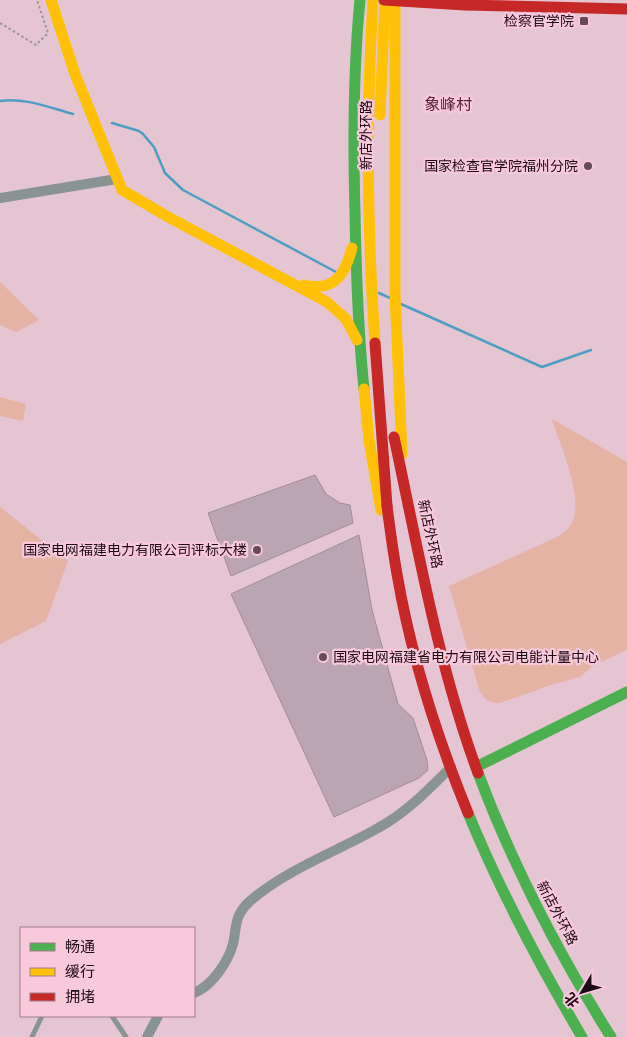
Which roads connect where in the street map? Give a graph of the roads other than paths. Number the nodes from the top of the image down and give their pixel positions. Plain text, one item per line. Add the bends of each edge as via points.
1 (51, 0) edge
2 (360, 0) edge
3 (373, 0) edge
4 (390, 0) edge
5 (627, 9) edge
6 (380, 132) dead end
7 (117, 179) junction
8 (0, 198) edge
9 (356, 235) junction
10 (265, 268) junction
11 (382, 269) dead end
12 (360, 348) junction
13 (404, 480) junction
14 (392, 552) junction
15 (627, 692) edge
16 (451, 767) junction
17 (476, 767) junction
18 (195, 992) edge
19 (42, 1017) edge
20 (113, 1017) edge
21 (158, 1017) edge
22 (148, 1036) edge
23 (32, 1037) edge
24 (126, 1037) edge
25 (582, 1037) edge
26 (611, 1037) edge

1 - 7 main road via 75,74
2 - 9 main road via 353,86
3 - 14 main road, 新店外环路 via 368,122 372,301
4 - 5 main road via 465,6
4 - 6 main road, 新店外环路
4 - 13 main road via 395,312
7 - 8 street
7 - 10 main road via 122,190
9 - 10 main road via 345,270 337,280 322,288 311,288
9 - 12 main road
10 - 12 main road via 340,311
11 - 13 main road, 新店外环路 via 388,385 394,437
12 - 14 main road via 375,482
13 - 17 main road, 新店外环路 via 431,611
14 - 16 main road, 新店外环路 via 420,671
15 - 17 main road
16 - 18 street via 385,824 280,880 249,902 238,916 230,951 215,977
16 - 25 main road, 新店外环路 via 473,826 508,902
17 - 26 main road, 新店外环路 via 536,906
19 - 23 lane
20 - 24 lane
21 - 22 street

